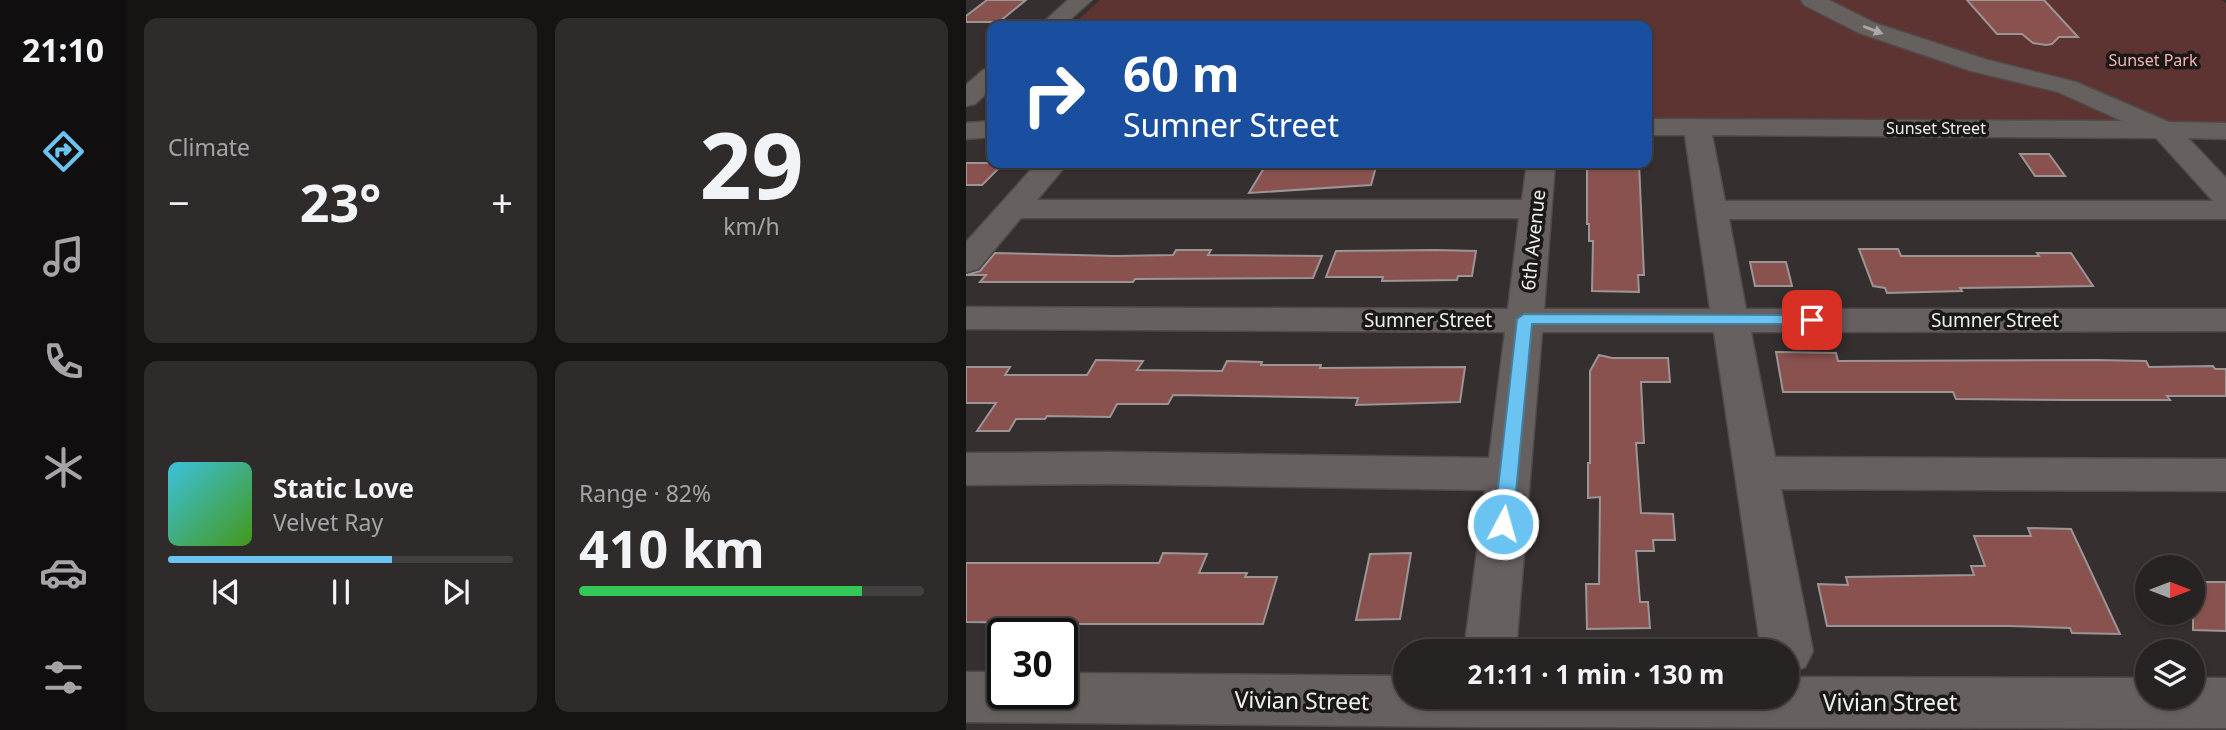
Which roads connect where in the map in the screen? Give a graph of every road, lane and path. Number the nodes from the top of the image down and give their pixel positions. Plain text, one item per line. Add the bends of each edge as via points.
1 (1081, 0) edge
2 (1812, 0) edge
3 (1056, 21) edge
4 (987, 79) edge
5 (966, 98) edge
6 (2109, 118) junction
7 (1652, 127) edge
8 (1697, 127) junction
9 (987, 129) edge
10 (2163, 129) junction
11 (966, 131) edge
12 (2226, 131) edge
13 (1049, 168) edge
14 (1540, 168) edge
15 (2226, 196) edge
16 (1012, 209) junction
17 (1536, 209) junction
18 (2226, 210) edge
19 (1711, 211) junction
20 (966, 262) edge
21 (966, 318) edge
22 (1524, 319) junction
23 (1730, 319) junction
24 (2226, 320) edge
25 (966, 469) edge
26 (1756, 473) junction
27 (1508, 474) junction
28 (2226, 475) edge
29 (1492, 639) edge
30 (1785, 639) edge
31 (1393, 695) edge
32 (966, 697) edge
33 (2226, 703) edge
34 (1694, 709) edge
35 (1798, 716) edge

1 - 3 street
2 -> 6 street via 1867,28 1916,45 2067,87
4 - 5 street
6 - 8 street, Sunset Street
6 - 10 street
7 - 8 street, Sunset Street
8 - 19 street
9 - 11 street
10 - 12 street
10 - 15 street
13 - 16 street
14 - 17 street, 6th Avenue
16 - 17 street
16 - 20 street
17 - 22 street, 6th Avenue
18 - 19 street
19 - 23 street
21 - 22 street, Sumner Street
22 - 23 street, Sumner Street
22 - 27 street, 6th Avenue
23 - 24 street, Sumner Street
23 - 26 street
25 - 27 street
26 - 28 street
26 - 30 street
27 - 29 street, 6th Avenue
31 - 32 street, Vivian Street
33 - 35 street, Vivian Street
34 - 35 street, Vivian Street

